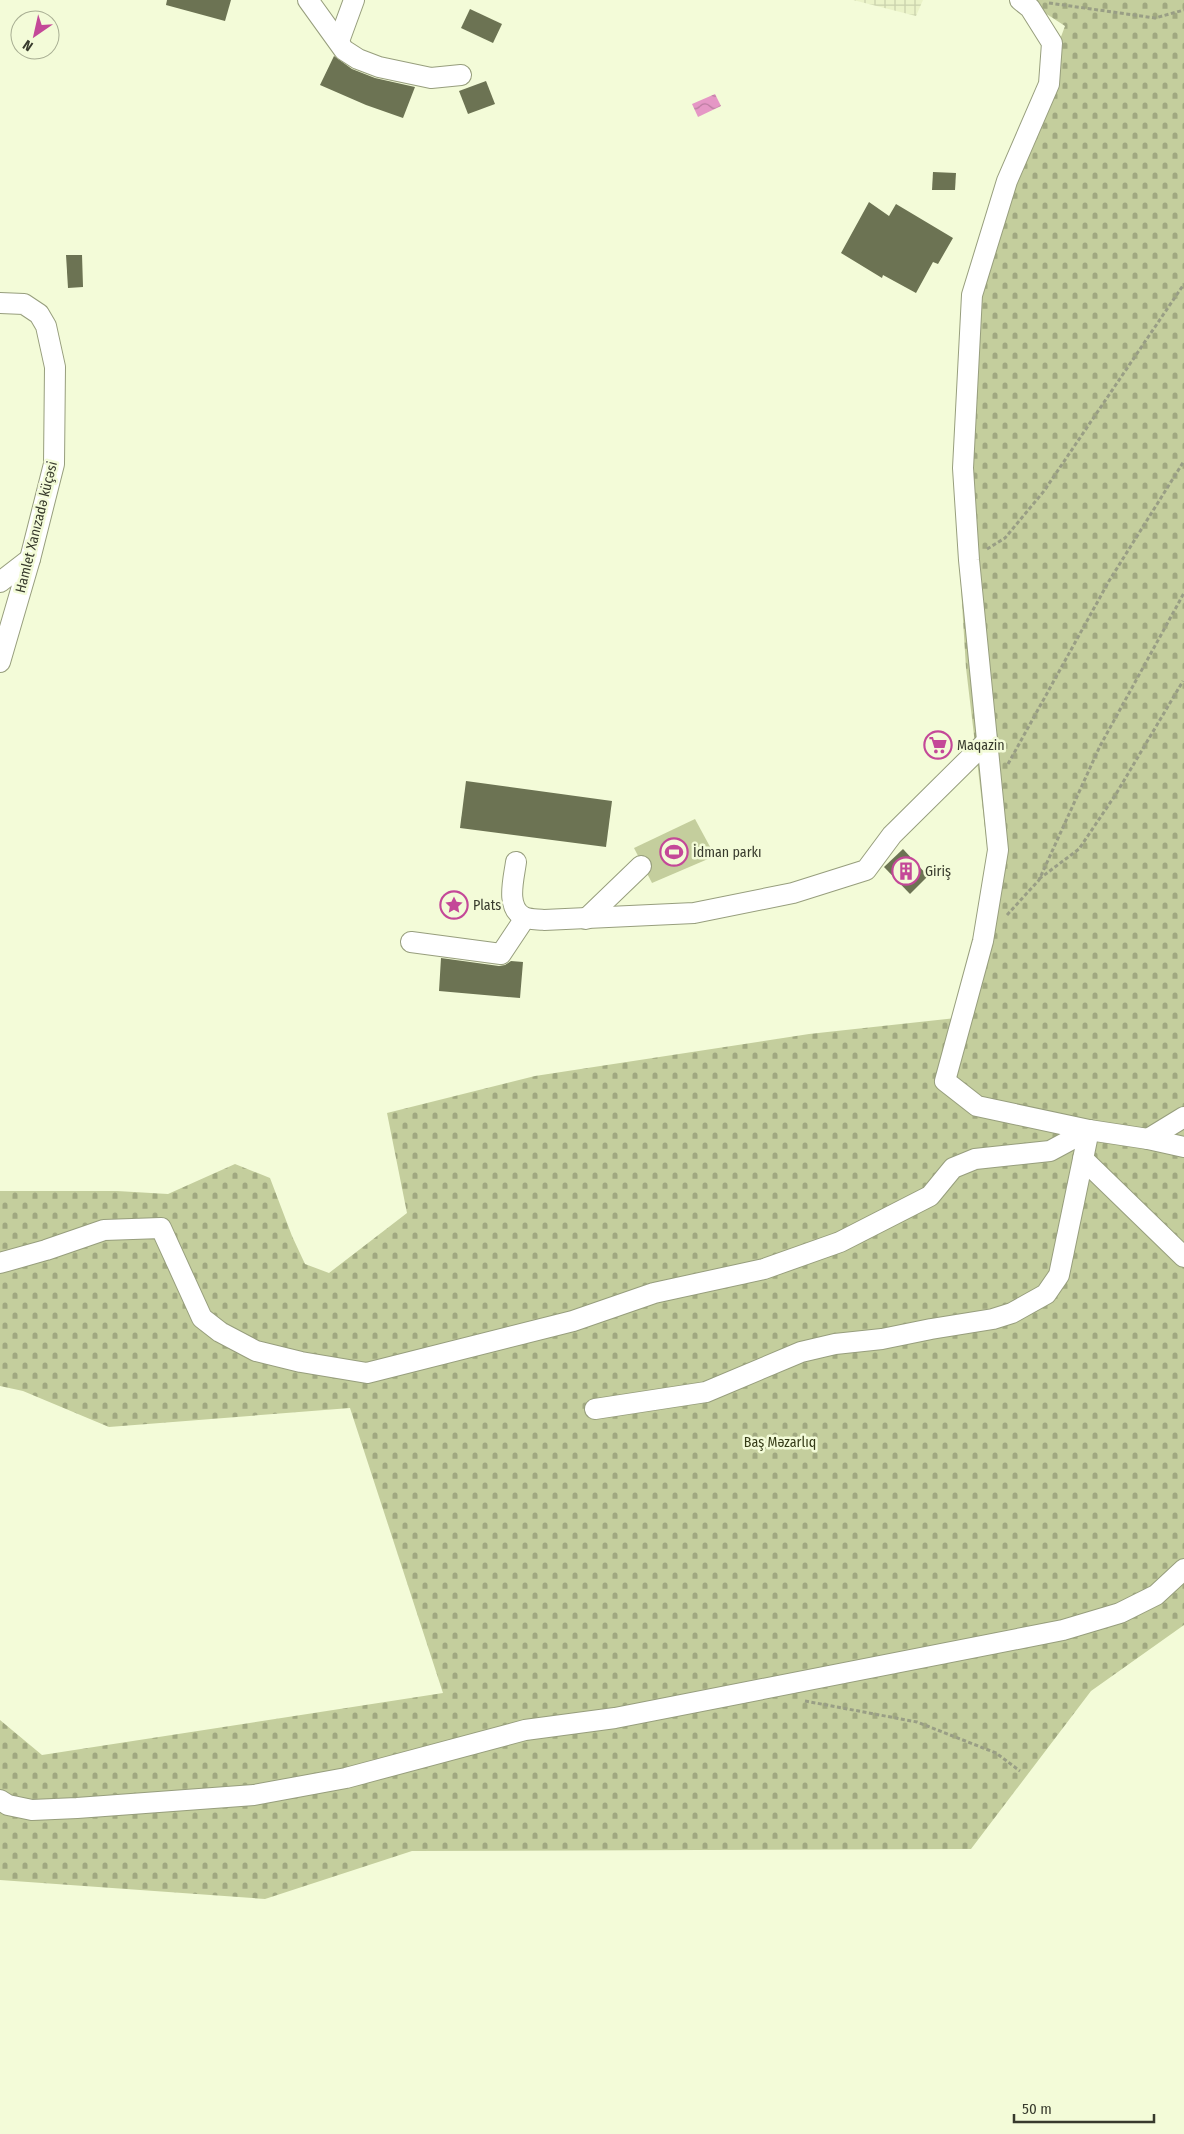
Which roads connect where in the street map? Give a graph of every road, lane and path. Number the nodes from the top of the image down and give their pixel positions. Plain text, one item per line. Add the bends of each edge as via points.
1 (308, 0) edge
2 (354, 0) edge
3 (1025, 4) edge
4 (1184, 10) edge
5 (338, 41) junction
6 (461, 75) dead end
7 (1184, 284) edge
8 (0, 303) edge
9 (1184, 461) edge
10 (30, 559) junction
11 (969, 560) junction
12 (0, 582) edge
13 (1184, 593) edge
14 (0, 662) edge
15 (1183, 681) edge
16 (987, 742) junction
17 (991, 790) junction
18 (516, 862) dead end
19 (640, 866) dead end
20 (1039, 880) junction
21 (525, 918) junction
22 (586, 919) junction
23 (983, 941) junction
24 (411, 942) dead end
25 (1184, 1117) edge
26 (1090, 1130) junction
27 (1148, 1139) junction
28 (1184, 1147) edge
29 (1084, 1159) junction
30 (1184, 1257) edge
31 (0, 1263) edge
32 (595, 1409) dead end
33 (1184, 1569) edge
34 (801, 1700) dead end
35 (1020, 1771) dead end
36 (0, 1800) edge

1 - 5 street
2 - 5 street
3 - 4 path via 1052,3 1155,18
3 - 11 street via 1052,44 1049,84 1007,181 972,295 963,468
5 - 6 street via 344,50 358,59 379,67 431,78
7 - 11 path via 1044,491 1005,538
8 - 10 street, Hamlet Xanızadə küçəsi via 24,304 39,314 46,326 55,366 54,464
9 - 17 path via 1109,581 1019,747
10 - 12 street
10 - 14 street, Hamlet Xanızadə küçəsi
11 - 16 street
13 - 20 path via 1100,746
15 - 20 path via 1116,794 1079,849
16 - 17 street
16 - 22 street via 892,835 866,870 793,894 694,913
17 - 23 street via 998,850
18 - 21 street via 512,897 517,911
19 - 22 street
20 - 23 path
21 - 22 street
21 - 24 street via 501,954
23 - 26 street via 945,1081 977,1106
25 - 27 street
26 - 27 street
26 - 29 street
26 - 31 street via 1050,1151 975,1159 953,1168 930,1196 840,1242 764,1269 654,1293 573,1322 367,1373 256,1351 220,1332 202,1318 161,1228 104,1230
27 - 28 street
29 - 30 street
29 - 32 street via 1059,1276 1046,1294 1012,1314 882,1339 835,1344 801,1352 706,1392
33 - 36 street via 1156,1595 1120,1613 1063,1630 615,1718 524,1730 346,1778 254,1795 77,1808 32,1810
34 - 35 path via 917,1722 996,1753

